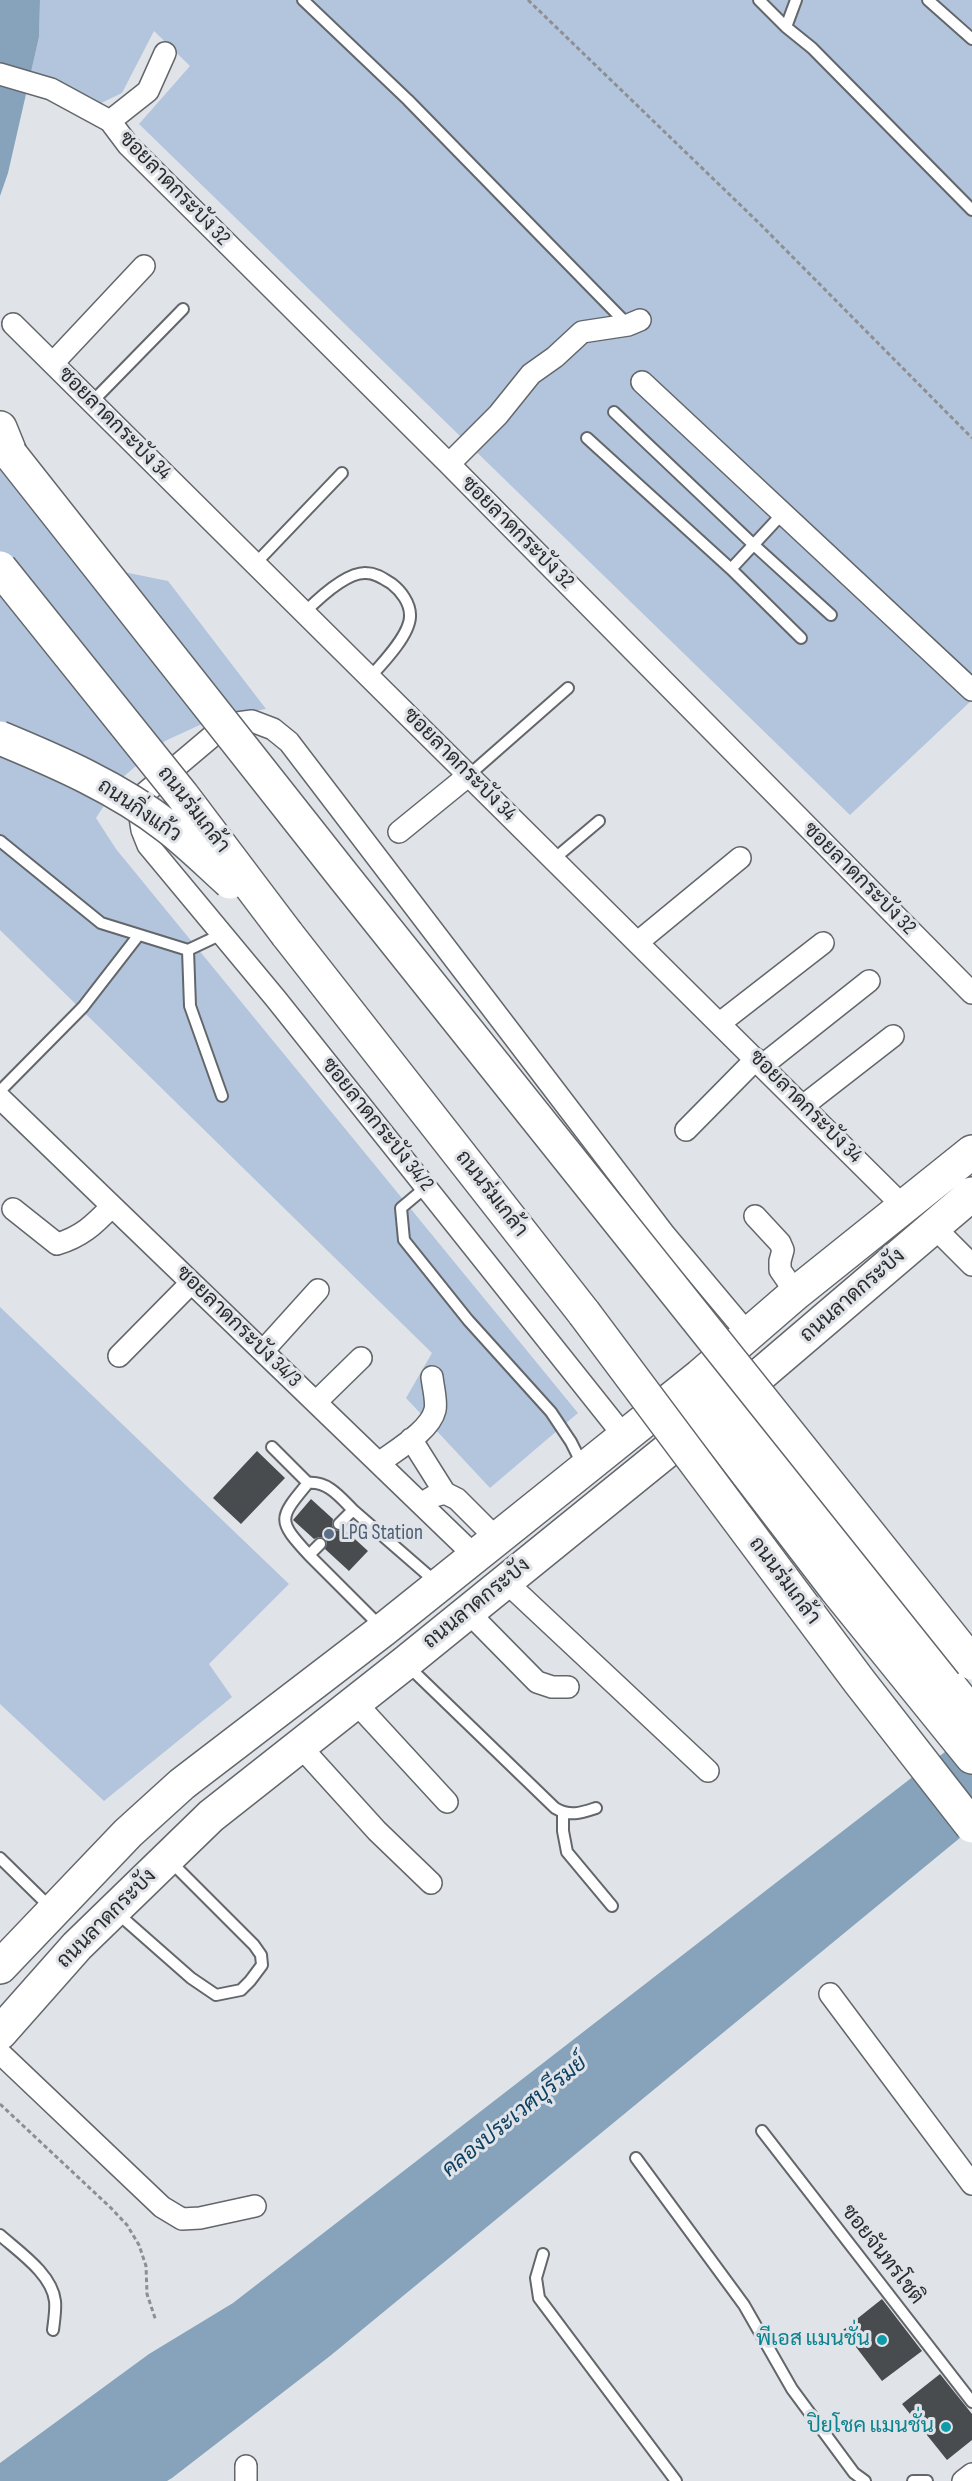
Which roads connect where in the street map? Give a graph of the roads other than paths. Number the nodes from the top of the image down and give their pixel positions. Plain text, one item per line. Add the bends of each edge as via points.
1 (303, 0) edge
2 (759, 0) edge
3 (796, 0) edge
4 (928, 0) edge
5 (786, 27) junction
6 (972, 39) edge
7 (165, 53) dead end
8 (0, 74) edge
9 (110, 121) junction
10 (972, 210) edge
11 (144, 266) dead end
12 (183, 309) dead end
13 (634, 322) joint
14 (13, 324) dead end
15 (53, 363) junction
16 (642, 382) dead end
17 (92, 402) junction
18 (614, 412) dead end
19 (587, 438) dead end
20 (4, 442) edge
21 (449, 464) junction
22 (342, 473) dead end
23 (783, 513) junction
24 (753, 545) junction
25 (255, 564) junction
26 (0, 568) edge
27 (731, 569) junction
28 (305, 612) junction
29 (831, 615) dead end
30 (801, 638) dead end
31 (370, 677) junction
32 (568, 688) dead end
33 (972, 690) edge
34 (0, 738) edge
35 (469, 775) junction
36 (599, 821) dead end
37 (399, 832) dead end
38 (0, 841) edge
39 (741, 858) dead end
40 (554, 860) junction
41 (287, 933) junction
42 (222, 934) junction
43 (138, 936) junction
44 (638, 942) junction
45 (823, 943) dead end
46 (188, 950) junction
47 (869, 981) dead end
48 (972, 993) edge
49 (720, 1023) junction
50 (893, 1036) dead end
51 (760, 1062) junction
52 (0, 1091) edge
53 (222, 1096) dead end
54 (0, 1098) edge
55 (804, 1106) junction
56 (686, 1130) dead end
57 (972, 1152) edge
58 (426, 1187) junction
59 (972, 1194) edge
60 (111, 1207) junction
61 (904, 1207) junction
62 (13, 1209) dead end
63 (755, 1216) dead end
64 (933, 1226) junction
65 (972, 1265) edge
66 (191, 1284) junction
67 (318, 1290) dead end
68 (796, 1293) junction
69 (748, 1334) junction
70 (263, 1351) junction
71 (118, 1356) dead end
72 (362, 1358) dead end
73 (432, 1377) dead end
74 (691, 1382) junction
75 (316, 1402) junction
76 (715, 1411) junction
77 (624, 1436) junction
78 (411, 1439) junction
79 (272, 1447) dead end
80 (379, 1463) junction
81 (584, 1469) junction
82 (308, 1483) junction
83 (446, 1492) junction
84 (422, 1503) junction
85 (353, 1510) junction
86 (339, 1524) dead end
87 (320, 1544) dead end
88 (486, 1547) junction
89 (309, 1555) junction
90 (847, 1580) junction
91 (506, 1581) junction
92 (439, 1585) junction
93 (468, 1612) junction
94 (383, 1630) junction
95 (405, 1663) junction
96 (972, 1663) edge
97 (568, 1687) dead end
98 (355, 1702) junction
99 (972, 1714) edge
100 (300, 1746) junction
101 (972, 1757) edge
102 (708, 1771) dead end
103 (182, 1784) junction
104 (447, 1802) dead end
105 (596, 1808) dead end
106 (563, 1812) junction
107 (211, 1816) junction
108 (972, 1826) edge
109 (0, 1858) edge
110 (168, 1859) junction
111 (431, 1883) dead end
112 (612, 1906) dead end
113 (53, 1910) junction
114 (114, 1911) junction
115 (0, 1968) edge
116 (830, 1994) dead end
117 (0, 2033) edge
118 (0, 2053) edge
119 (762, 2131) dead end
120 (636, 2158) dead end
121 (972, 2184) edge
122 (255, 2206) dead end
123 (0, 2235) edge
124 (543, 2254) dead end
125 (53, 2330) dead end
126 (972, 2402) edge
127 (972, 2474) edge
128 (676, 2481) edge
129 (865, 2481) edge
130 (913, 2481) edge
131 (927, 2481) edge
132 (963, 2481) edge

1 - 13 lane
2 - 5 lane
3 - 5 lane
4 - 6 lane
5 - 10 lane via 812,48
7 - 9 street via 148,92
8 - 9 street, ซอยลาดกระบัง 32 via 51,89
9 - 21 street, ซอยลาดกระบัง 32 via 128,145
11 - 15 street
12 - 17 lane
13 - 21 street via 582,332 531,374 498,415
14 - 15 street, ซอยลาดกระบัง 34
15 - 17 street, ซอยลาดกระบัง 34
16 - 23 street
17 - 25 street, ซอยลาดกระบัง 34
18 - 24 lane
19 - 27 lane
20 - 96 main road, bridge via 352,887
21 - 48 street, ซอยลาดกระบัง 32
22 - 25 lane
23 - 24 lane
23 - 33 street
24 - 27 lane
24 - 29 lane
25 - 28 street, ซอยลาดกระบัง 34
26 - 41 main road, ถนนร่มเกล้า, bridge
27 - 30 lane
28 - 31 street, ซอยลาดกระบัง 34
28 - 31 lane via 340,582 365,573 396,587 407,601 411,616 405,632
31 - 35 street, ซอยลาดกระบัง 34
32 - 35 lane
34 - 41 main road, ถนนกิ่งแก้ว, bridge via 66,765 167,826
35 - 37 street
35 - 40 street, ซอยลาดกระบัง 34
36 - 40 lane
38 - 43 lane via 101,923
39 - 44 street
40 - 44 street, ซอยลาดกระบัง 34
41 - 108 main road, ถนนร่มเกล้า, bridge via 584,1313
42 - 46 lane
42 - 58 street, ซอยลาดกระบัง 34/2
42 - 69 street, ซอยลาดกระบัง 34/2 via 148,845 139,811 146,793 216,733 252,721 273,729 289,742 665,1235
43 - 46 lane
43 - 52 lane via 83,1007
44 - 49 street, ซอยลาดกระบัง 34
45 - 49 street
46 - 53 lane via 190,1006
47 - 51 street
49 - 51 street, ซอยลาดกระบัง 34
50 - 55 street
51 - 55 street, ซอยลาดกระบัง 34
51 - 56 street
54 - 60 street, ซอยลาดกระบัง 34/3
55 - 61 street, ซอยลาดกระบัง 34
57 - 61 main road, ถนนลาดกระบัง
58 - 77 street, ซอยลาดกระบัง 34/2
58 - 81 lane via 402,1208 404,1240 468,1320 551,1412
59 - 64 main road, ถนนลาดกระบัง
60 - 62 street via 88,1231 57,1244
60 - 66 street, ซอยลาดกระบัง 34/3
61 - 68 main road, ถนนลาดกระบัง
63 - 68 street via 780,1243 780,1270
64 - 65 street
64 - 76 main road, ถนนลาดกระบัง
66 - 70 street, ซอยลาดกระบัง 34/3
66 - 71 street
67 - 70 street
68 - 69 main road, ถนนลาดกระบัง
69 - 74 main road, ถนนลาดกระบัง
70 - 75 street, ซอยลาดกระบัง 34/3
72 - 75 street
73 - 78 street via 435,1408 430,1421
74 - 76 main road, ถนนร่มเกล้า
74 - 77 main road, ถนนลาดกระบัง
75 - 80 street, ซอยลาดกระบัง 34/3
76 - 90 main road, ถนนร่มเกล้า
76 - 91 main road, ถนนลาดกระบัง
77 - 81 main road, ถนนลาดกระบัง
78 - 80 street
78 - 83 street
79 - 82 lane
80 - 84 street, ซอยลาดกระบัง 34/3
81 - 88 main road, ถนนลาดกระบัง
82 - 85 lane via 319,1481
82 - 89 lane via 291,1503 284,1524
83 - 84 street
83 - 88 street via 457,1499
84 - 88 street, ซอยลาดกระบัง 34/3
85 - 86 lane
85 - 92 lane
87 - 89 lane
88 - 92 main road, ถนนลาดกระบัง
89 - 94 lane
90 - 99 main road, ถนนร่มเกล้า
90 - 101 main road, ถนนร่มเกล้า
91 - 93 main road, ถนนลาดกระบัง
91 - 102 street
92 - 94 main road, ถนนลาดกระบัง
93 - 95 main road, ถนนลาดกระบัง
93 - 97 street via 537,1682
94 - 103 main road, ถนนลาดกระบัง
95 - 98 main road, ถนนลาดกระบัง
95 - 106 lane
98 - 100 main road, ถนนลาดกระบัง
98 - 104 street
100 - 107 main road, ถนนลาดกระบัง
100 - 111 street via 388,1843
103 - 107 main road
103 - 113 main road, ถนนลาดกระบัง
105 - 106 lane via 578,1814
106 - 112 lane via 567,1852
107 - 110 main road, ถนนลาดกระบัง
109 - 113 lane
110 - 114 main road, ถนนลาดกระบัง
110 - 114 lane via 261,1955 262,1965 241,1990 216,1995
113 - 115 main road, ถนนลาดกระบัง
114 - 117 main road, ถนนลาดกระบัง via 77,1946
116 - 121 street
118 - 122 street via 162,2207 182,2219
119 - 126 lane, ซอยจันทรโชติ
120 - 129 lane via 744,2305 792,2389 854,2473
123 - 125 lane via 52,2287
124 - 128 lane via 536,2278 539,2298
127 - 132 street
130 - 131 lane

